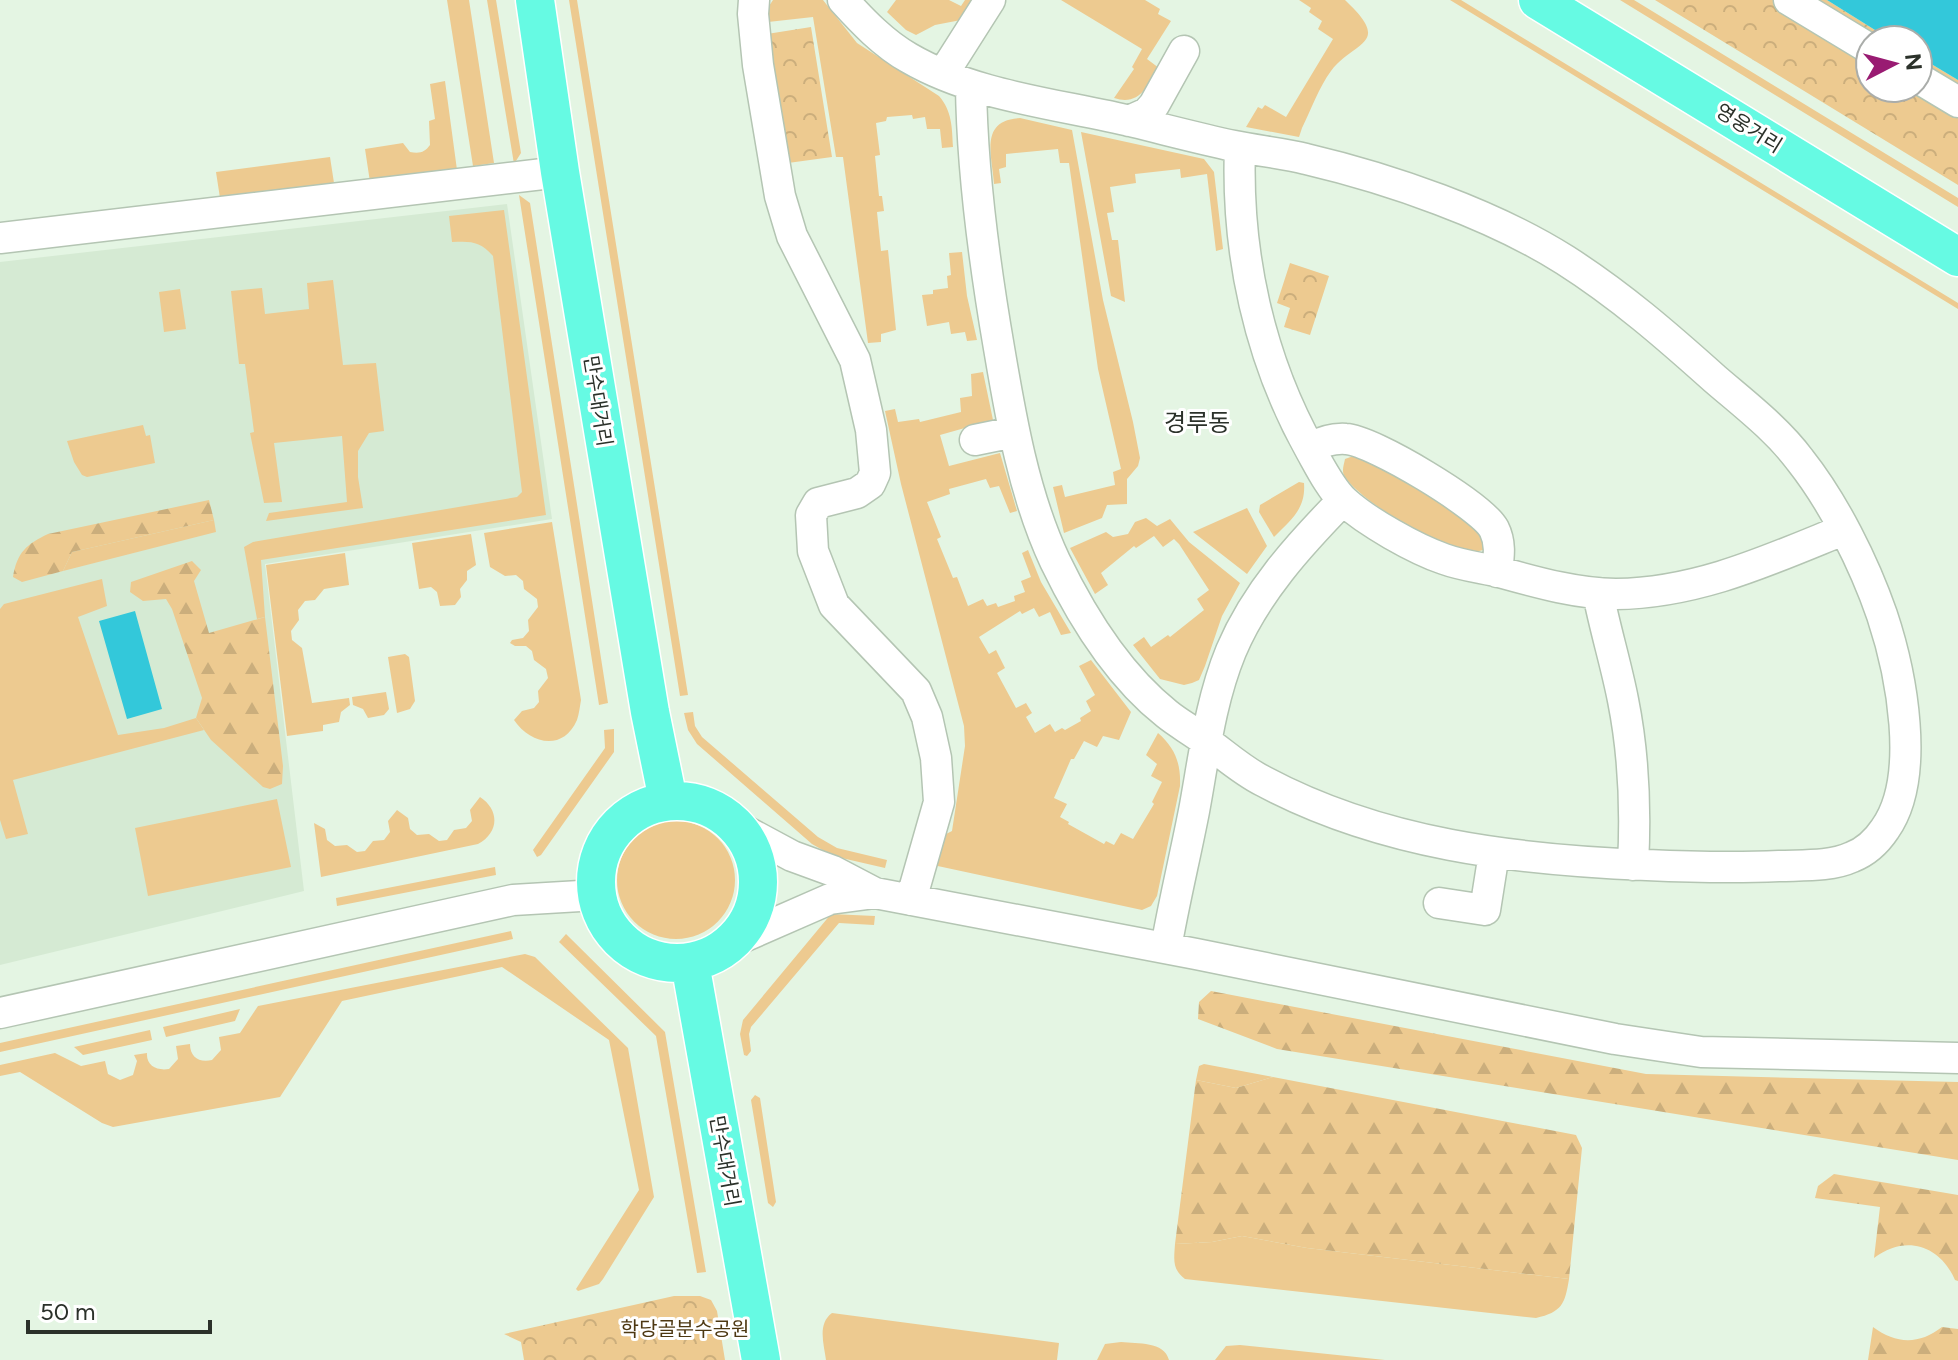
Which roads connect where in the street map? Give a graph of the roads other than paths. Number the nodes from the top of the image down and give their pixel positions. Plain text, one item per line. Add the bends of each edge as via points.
1 (535, 0) edge
2 (754, 0) edge
3 (843, 0) edge
4 (990, 0) edge
5 (1538, 0) edge
6 (1789, 0) edge
7 (1854, 39) edge
8 (1184, 51) dead end
9 (943, 74) junction
10 (971, 85) junction
11 (1934, 88) edge
12 (1958, 102) edge
13 (1129, 121) junction
14 (1240, 147) junction
15 (560, 172) junction
16 (0, 238) edge
17 (1958, 257) edge
18 (1014, 432) junction
19 (975, 440) dead end
20 (1310, 448) junction
21 (1343, 500) junction
22 (1843, 530) junction
23 (1497, 572) junction
24 (1598, 593) junction
25 (1206, 740) junction
26 (668, 800) junction
27 (738, 827) junction
28 (1494, 853) junction
29 (1633, 865) junction
30 (875, 893) junction
31 (597, 895) junction
32 (911, 900) junction
33 (1439, 903) dead end
34 (734, 941) junction
35 (1166, 948) junction
36 (690, 963) junction
37 (0, 1013) edge
38 (1958, 1058) edge
39 (761, 1360) edge

1 - 15 main road, 만수대거리
2 - 32 street via 758,65 780,196 792,236 855,360 871,430 875,473 870,484 818,503 811,515 813,551 834,605 916,691 936,758 939,802
3 - 9 street via 906,57
4 - 9 street
5 - 17 main road, 영웅거리
6 - 7 street
8 - 13 street via 1154,105
9 - 10 street
10 - 13 street
10 - 18 street via 972,145 986,259
11 - 12 street
13 - 14 street
14 - 20 street via 1241,228 1256,311 1269,358
14 - 22 street via 1300,157 1403,187 1509,229 1561,258 1657,325 1799,457
15 - 16 street
15 - 26 main road, 만수대거리
18 - 19 street
18 - 25 street via 1054,559 1081,610 1134,683 1163,712
20 - 21 street
20 - 23 street via 1348,439 1372,446 1444,488 1493,526 1500,546
21 - 23 street via 1398,537 1444,559
21 - 25 street via 1274,575 1251,615 1232,650
22 - 24 street via 1734,574
22 - 29 street via 1869,577 1900,692 1905,765 1899,803 1888,826 1860,854 1842,861 1719,868
23 - 24 street
24 - 29 street via 1631,750
25 - 28 street via 1255,777 1330,812
25 - 35 street
26 - 27 main road via 694,801 718,810
26 - 31 main road via 627,816 612,832 601,851
27 - 30 street
27 - 34 main road via 759,874 749,922
28 - 29 street
28 - 33 street via 1485,910
30 - 32 street
30 - 34 street via 830,899
31 - 36 main road via 603,915 629,948 658,961
31 - 37 street via 513,900
32 - 35 street
34 - 36 main road
35 - 38 street via 1701,1052
36 - 39 main road, 만수대거리

